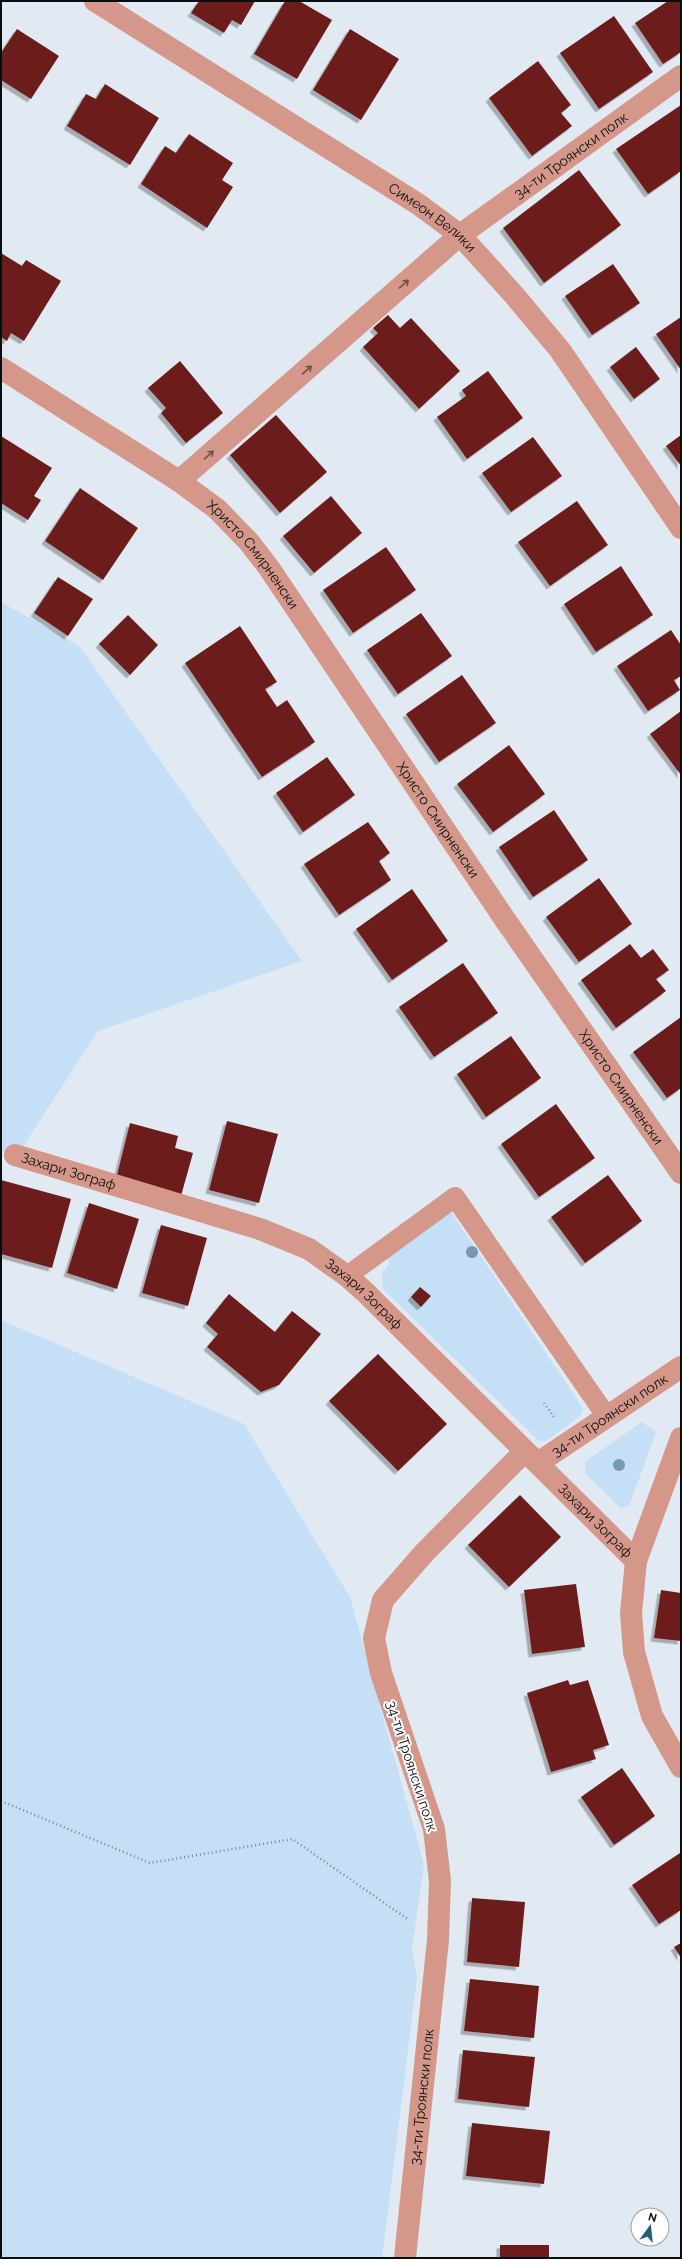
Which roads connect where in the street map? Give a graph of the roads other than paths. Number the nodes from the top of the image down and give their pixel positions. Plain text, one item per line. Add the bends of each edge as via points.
1 (95, 1) edge
2 (681, 76) edge
3 (460, 236) junction
4 (1, 368) edge
5 (179, 481) junction
6 (681, 528) edge
7 (14, 1155) dead end
8 (681, 1173) edge
9 (347, 1276) junction
10 (681, 1367) edge
11 (607, 1417) junction
12 (681, 1438) edge
13 (532, 1457) junction
14 (636, 1561) junction
15 (681, 1767) edge
16 (404, 2258) edge

1 - 3 street, Симеон Велики via 418,204
2 - 3 street, 34-ти Троянски полк
5 -> 3 street
3 - 6 street, Симеон Велики via 560,350
4 - 5 street, Христо Смирненски
5 - 8 street, Христо Смирненски via 217,509 249,542 269,568 506,921
7 - 9 street, Захари Зограф via 260,1229 309,1249
9 - 11 lane via 455,1196
9 - 13 street, Захари Зограф
10 - 11 street, 34-ти Троянски полк
11 - 13 street, 34-ти Троянски полк
12 - 14 street, Захари Зограф
13 - 14 street, Захари Зограф
13 - 16 street, 34-ти Троянски полк via 425,1552 383,1600 374,1638 381,1673 434,1829 440,1881 438,1940
14 - 15 street, Захари Зограф via 631,1613 634,1652 652,1716

